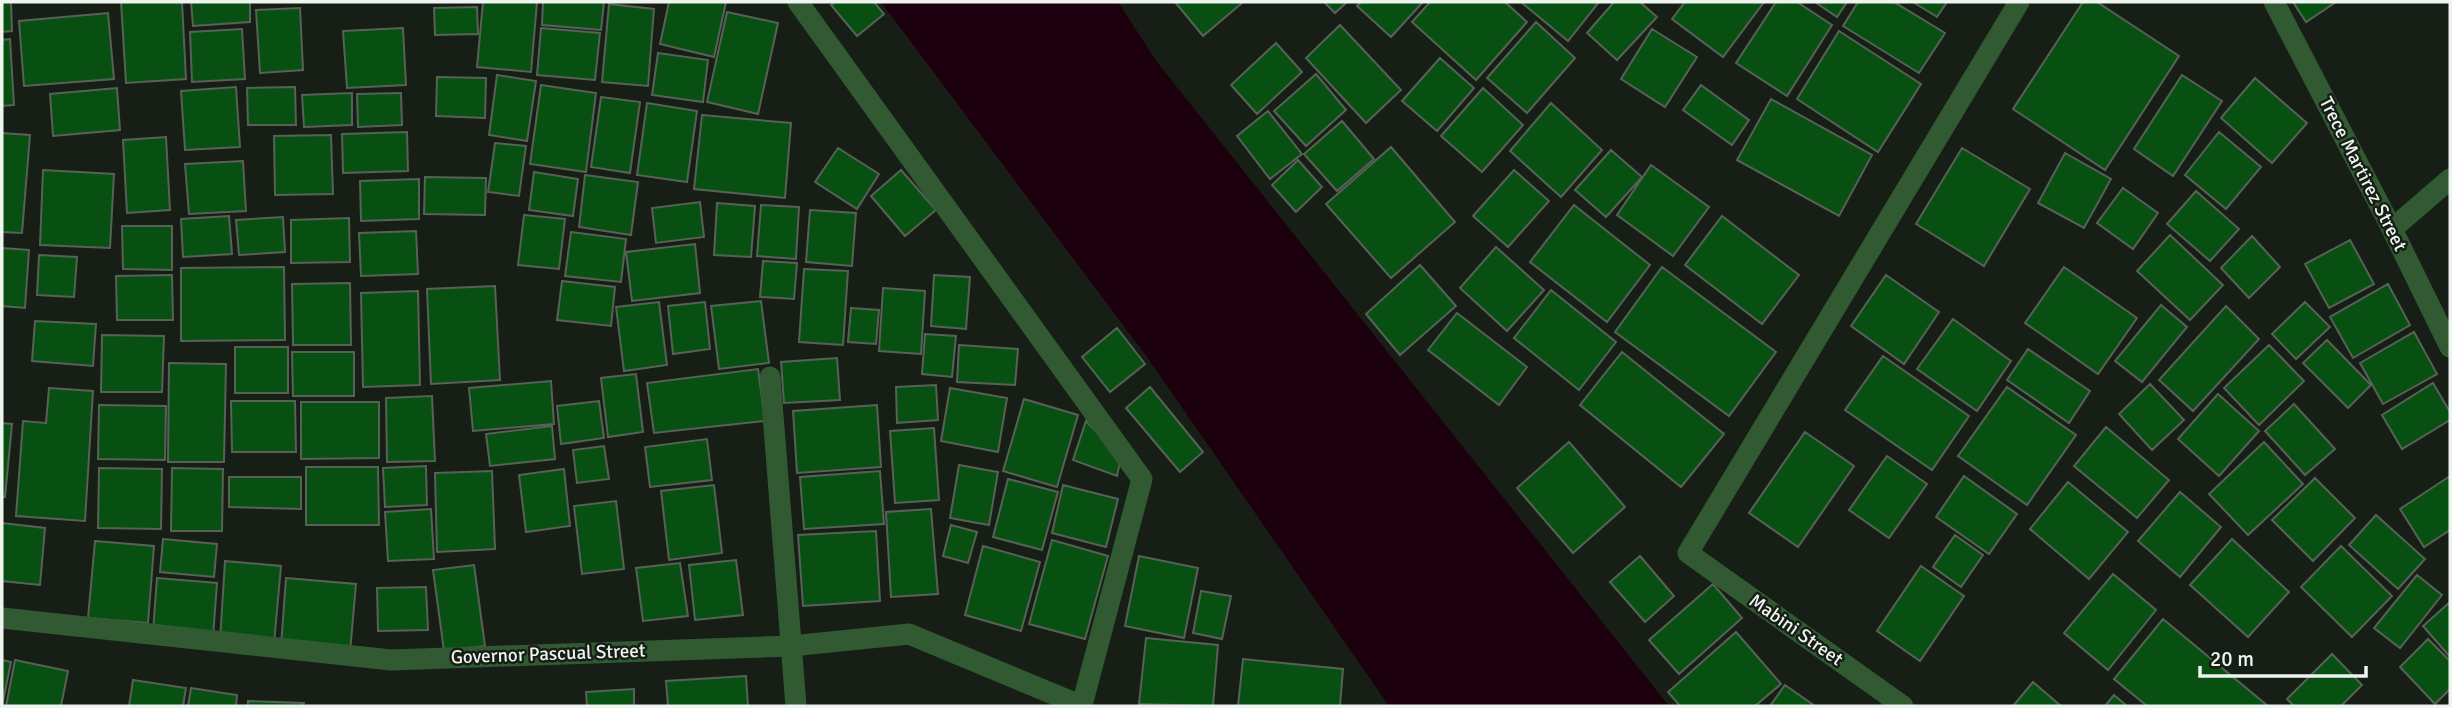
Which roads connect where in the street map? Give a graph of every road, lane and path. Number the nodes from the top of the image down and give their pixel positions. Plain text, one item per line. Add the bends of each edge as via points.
1 (798, 2) edge
2 (2019, 2) edge
3 (2274, 2) edge
4 (2450, 178) edge
5 (2392, 229) junction
6 (2450, 347) edge
7 (770, 377) dead end
8 (2, 618) edge
9 (791, 646) junction
10 (796, 706) edge
11 (1082, 706) edge
12 (1903, 706) edge

1 - 11 street via 1142,480
2 - 12 street, Mabini Street via 1688,553
3 - 5 street, Trece Martirez Street
4 - 5 street
5 - 6 street, Trece Martirez Street
7 - 9 street
8 - 9 street, Governor Pascual Street via 391,660
9 - 10 street
9 - 11 street, Governor Pascual Street via 909,634

